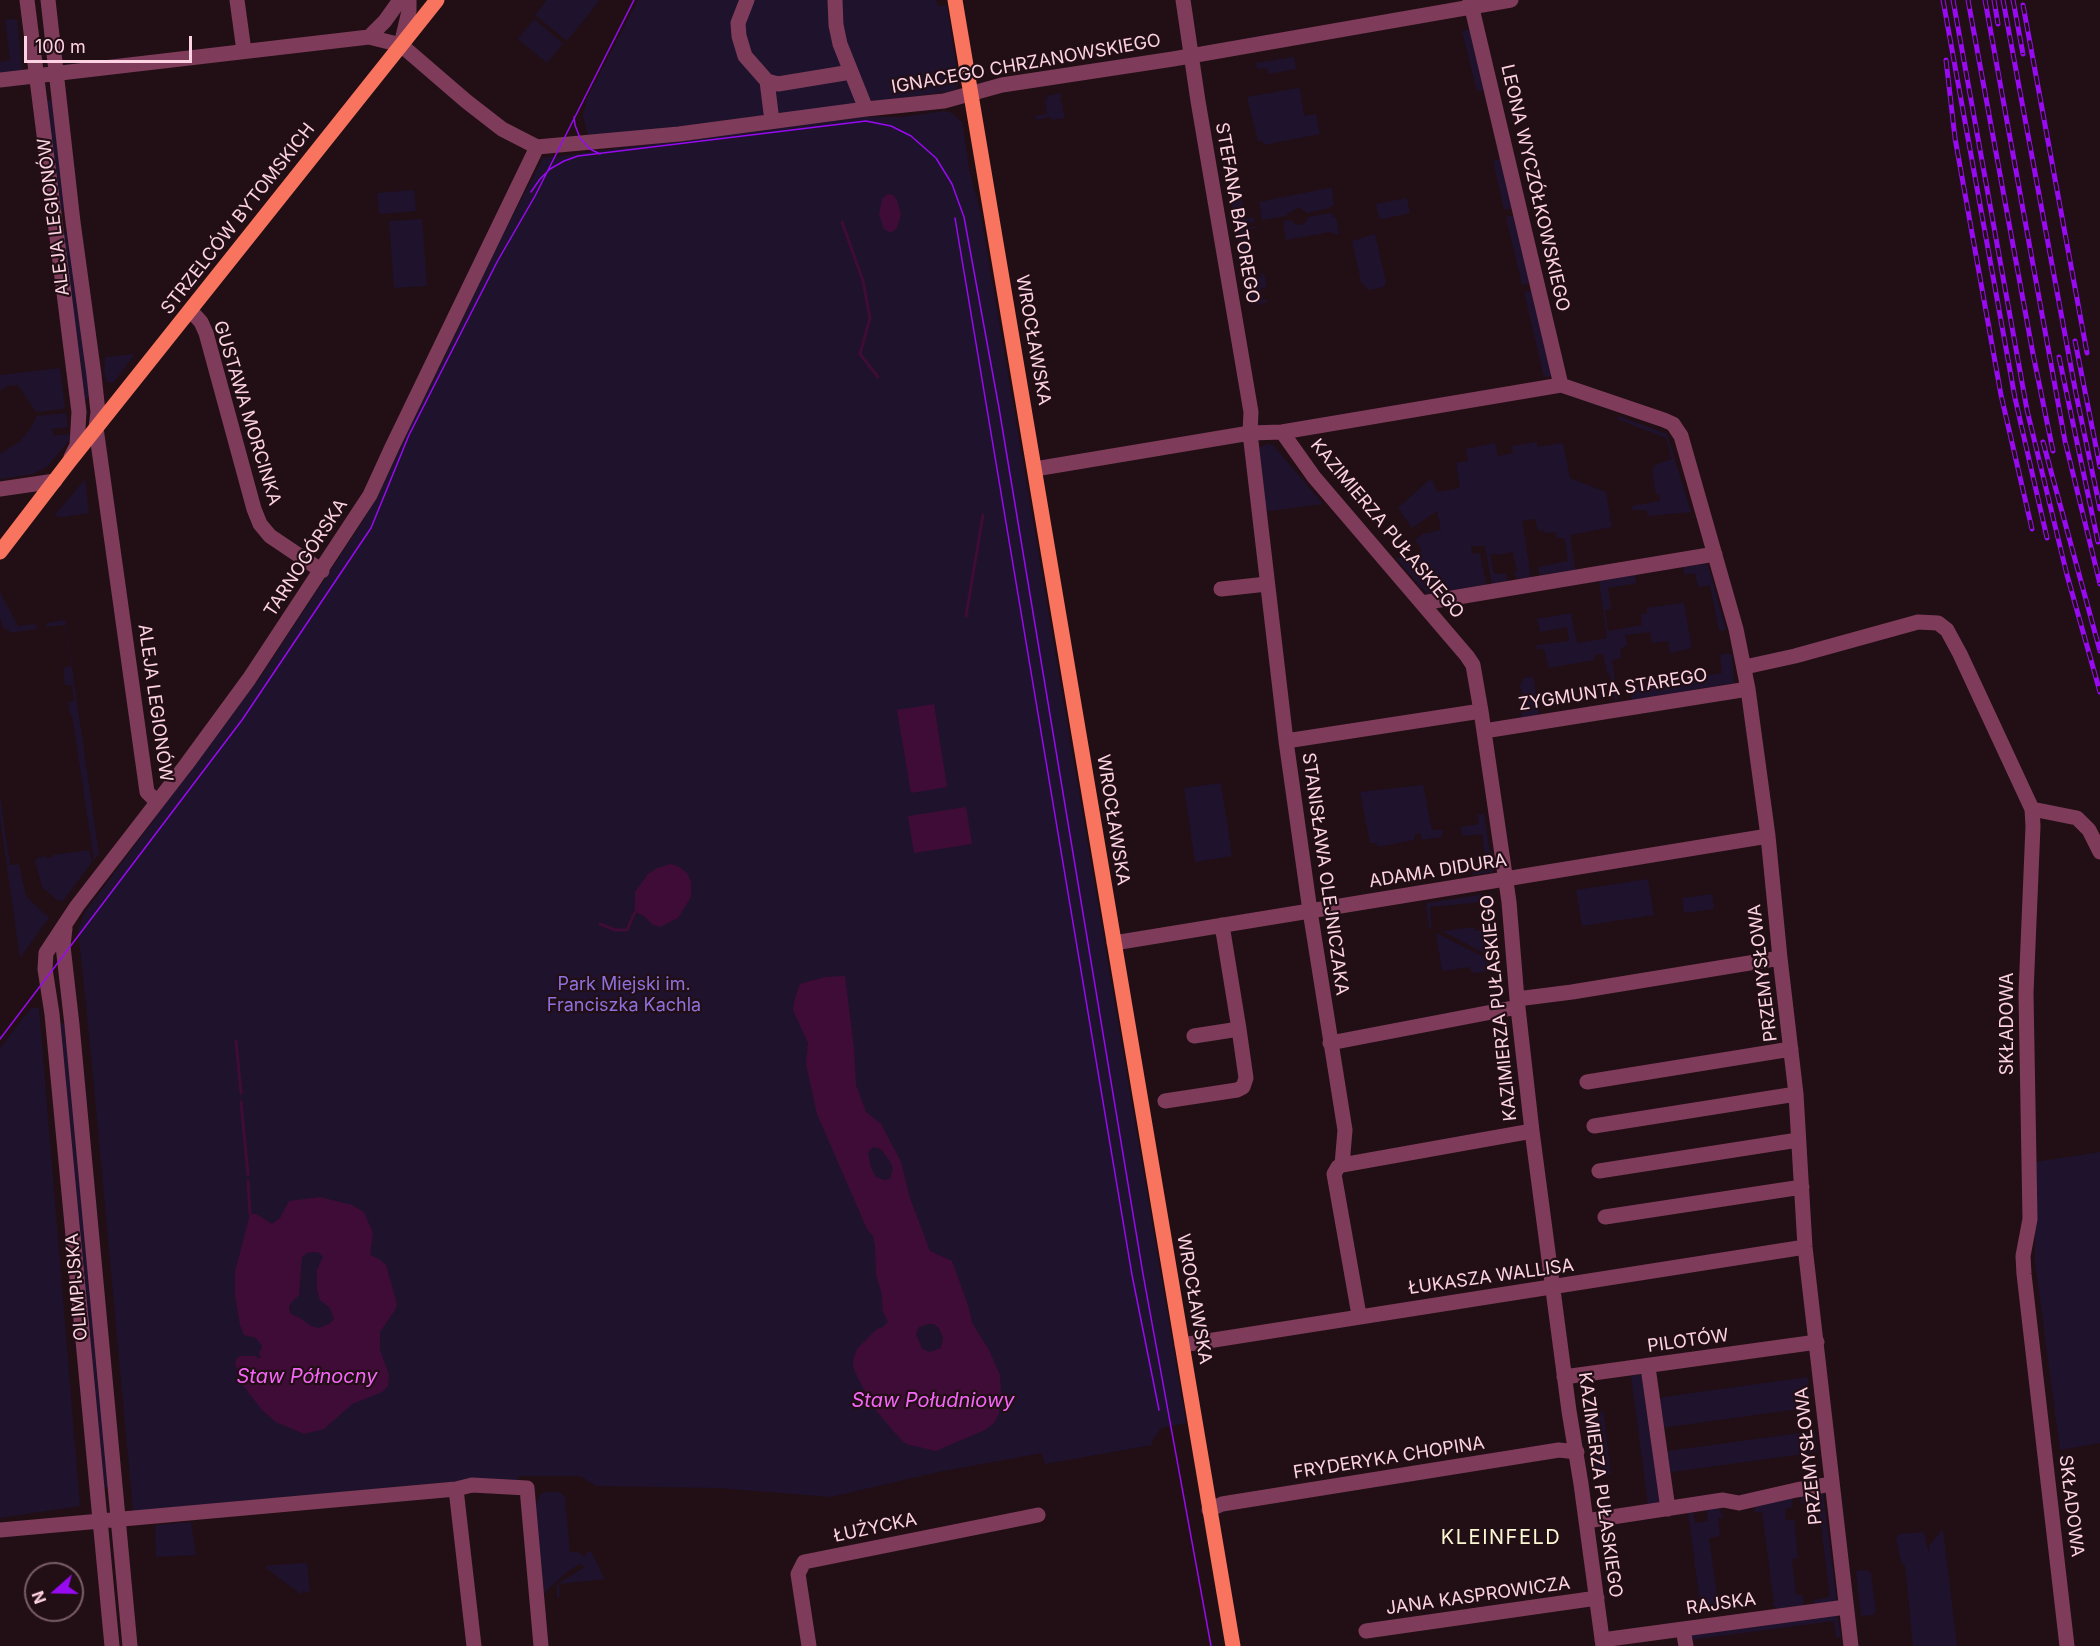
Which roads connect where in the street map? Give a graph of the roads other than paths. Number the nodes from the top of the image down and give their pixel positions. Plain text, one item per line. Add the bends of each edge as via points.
1 (27, 0) edge
2 (48, 0) edge
3 (237, 0) edge
4 (400, 0) edge
5 (409, 0) edge
6 (437, 0) edge
7 (747, 0) edge
8 (835, 0) edge
9 (955, 0) edge
10 (1183, 0) edge
11 (1511, 0) edge
12 (1471, 4) edge
13 (369, 37) junction
14 (400, 45) junction
15 (244, 51) junction
16 (1190, 56) junction
17 (850, 72) junction
18 (58, 74) junction
19 (36, 75) junction
20 (0, 80) edge
21 (767, 81) junction
22 (971, 93) junction
23 (866, 109) junction
24 (772, 122) junction
25 (537, 147) junction
26 (74, 222) junction
27 (55, 224) junction
28 (191, 311) junction
29 (94, 375) junction
30 (1560, 385) junction
31 (122, 396) junction
32 (79, 412) junction
33 (96, 429) junction
34 (1282, 432) junction
35 (1250, 433) junction
36 (69, 462) junction
37 (101, 464) junction
38 (1035, 469) junction
39 (55, 481) junction
40 (0, 489) edge
41 (0, 552) edge
42 (1715, 554) junction
43 (322, 571) junction
44 (1267, 584) junction
45 (1221, 589) dead end
46 (1422, 603) junction
47 (1744, 667) junction
48 (1748, 689) junction
49 (1481, 711) junction
50 (1484, 730) junction
51 (1286, 741) junction
52 (157, 802) junction
53 (2032, 809) junction
54 (1767, 836) junction
55 (2100, 852) edge
56 (1505, 880) junction
57 (1310, 911) junction
58 (66, 925) junction
59 (1222, 925) junction
60 (1114, 943) junction
61 (46, 953) joint
62 (1779, 958) junction
63 (1517, 1003) junction
64 (1239, 1029) junction
65 (1194, 1036) dead end
66 (1330, 1043) junction
67 (1791, 1049) junction
68 (1587, 1082) dead end
69 (1796, 1094) junction
70 (1165, 1101) dead end
71 (1594, 1126) dead end
72 (1532, 1131) junction
73 (1798, 1140) junction
74 (1342, 1165) junction
75 (1599, 1171) dead end
76 (1802, 1186) junction
77 (1605, 1217) dead end
78 (1805, 1247) junction
79 (1552, 1288) junction
80 (1359, 1316) junction
81 (1817, 1342) junction
82 (1182, 1345) junction
83 (1648, 1367) junction
84 (1564, 1377) junction
85 (1576, 1452) junction
86 (1832, 1484) junction
87 (456, 1490) junction
88 (1668, 1509) junction
89 (1209, 1510) junction
90 (1038, 1515) dead end
91 (119, 1519) junction
92 (100, 1521) junction
93 (1586, 1521) junction
94 (0, 1530) edge
95 (1597, 1598) junction
96 (1846, 1607) junction
97 (1683, 1629) junction
98 (1366, 1632) dead end
99 (1602, 1643) edge
100 (112, 1646) edge
101 (130, 1646) edge
102 (474, 1646) edge
103 (541, 1646) edge
104 (809, 1646) edge
105 (1233, 1646) edge
106 (1686, 1646) edge
107 (1851, 1646) edge
108 (2067, 1646) edge

1 - 19 street, ALEJA LEGIONÓW
2 - 18 street, ALEJA LEGIONÓW
3 - 15 street
4 - 13 street
5 - 14 street
6 - 14 main road, STRZELCÓW BYTOMSKICH
7 - 21 street via 738,24 739,36 745,56
8 - 17 street via 836,25
9 - 22 main road, WROCŁAWSKA
10 - 16 street, STEFANA BATOREGO
11 - 12 street, IGNACEGO CHRZANOWSKIEGO
12 - 16 street, IGNACEGO CHRZANOWSKIEGO
12 - 30 street, LEONA WYCZÓŁKOWSKIEGO
13 - 14 street
13 - 15 street
14 - 25 street via 502,129
14 - 28 main road, STRZELCÓW BYTOMSKICH
15 - 18 street
16 - 22 street, IGNACEGO CHRZANOWSKIEGO
16 - 35 street, STEFANA BATOREGO via 1251,412
17 - 21 street via 778,84
17 - 23 street
18 - 19 street
18 - 26 street, ALEJA LEGIONÓW
19 - 20 street
19 - 27 street, ALEJA LEGIONÓW
21 - 24 street
22 - 23 street, IGNACEGO CHRZANOWSKIEGO via 937,102
22 - 38 main road, WROCŁAWSKA
23 - 24 street, IGNACEGO CHRZANOWSKIEGO
24 - 25 street, IGNACEGO CHRZANOWSKIEGO
25 - 43 street, TARNOGÓRSKA via 370,495
26 - 27 street
26 - 29 street, ALEJA LEGIONÓW
27 - 32 street, ALEJA LEGIONÓW
28 - 31 main road, STRZELCÓW BYTOMSKICH
28 - 43 street, GUSTAWA MORCINKA via 206,333 260,524 270,536
29 - 31 street via 104,393
29 - 33 street, ALEJA LEGIONÓW
30 - 34 street
30 - 42 street, PRZEMYSŁOWA via 1673,424 1681,436
31 - 33 main road, STRZELCÓW BYTOMSKICH
32 - 33 street
32 - 36 street, ALEJA LEGIONÓW via 77,445
33 - 36 main road, STRZELCÓW BYTOMSKICH
33 - 37 street, ALEJA LEGIONÓW
34 - 35 street
34 - 46 street, KAZIMIERZA PUŁASKIEGO via 1314,477
35 - 38 street
35 - 44 street, STANISŁAWA OLEJNICZAKA
36 - 37 street via 86,453
36 - 39 main road, STRZELCÓW BYTOMSKICH
37 - 52 street, ALEJA LEGIONÓW via 147,792
38 - 60 main road, WROCŁAWSKA
39 - 40 street
39 - 41 main road, STRZELCÓW BYTOMSKICH
42 - 46 street
42 - 47 street, PRZEMYSŁOWA
43 - 52 street, TARNOGÓRSKA via 249,679
44 - 45 street
44 - 51 street, STANISŁAWA OLEJNICZAKA
46 - 49 street, KAZIMIERZA PUŁASKIEGO via 1473,665
47 - 48 street, PRZEMYSŁOWA
47 - 53 street, SKŁADOWA via 1918,622 1938,623 1947,630 1960,654
48 - 50 street, ZYGMUNTA STAREGO
48 - 54 street, PRZEMYSŁOWA
49 - 50 street, KAZIMIERZA PUŁASKIEGO
49 - 51 street
50 - 56 street, KAZIMIERZA PUŁASKIEGO
51 - 57 street, STANISŁAWA OLEJNICZAKA
52 - 58 street, TARNOGÓRSKA
53 - 55 street via 2077,818 2089,830
53 - 108 street, SKŁADOWA via 2026,993 2030,1219 2024,1274
54 - 56 street, ADAMA DIDURA
54 - 62 street, PRZEMYSŁOWA
56 - 57 street, ADAMA DIDURA
56 - 63 street, KAZIMIERZA PUŁASKIEGO
57 - 59 street, ADAMA DIDURA
57 - 66 street, STANISŁAWA OLEJNICZAKA
58 - 61 street, TARNOGÓRSKA
58 - 91 street, OLIMPIJSKA via 63,946
59 - 60 street, ADAMA DIDURA
59 - 64 street
60 - 82 main road, WROCŁAWSKA
61 - 92 street, OLIMPIJSKA
62 - 63 street
62 - 67 street, PRZEMYSŁOWA
63 - 66 street
63 - 72 street, KAZIMIERZA PUŁASKIEGO
64 - 65 street
64 - 70 street via 1246,1078 1243,1087
66 - 74 street, STANISŁAWA OLEJNICZAKA via 1344,1131
67 - 68 street
67 - 69 street, PRZEMYSŁOWA
69 - 71 street
69 - 73 street, PRZEMYSŁOWA
72 - 74 street
72 - 79 street, KAZIMIERZA PUŁASKIEGO
73 - 75 street
73 - 76 street, PRZEMYSŁOWA
74 - 80 street, STANISŁAWA OLEJNICZAKA via 1334,1174
76 - 77 street
76 - 78 street, PRZEMYSŁOWA
78 - 79 street, ŁUKASZA WALLISA
78 - 81 street, PRZEMYSŁOWA
79 - 80 street, ŁUKASZA WALLISA
79 - 84 street, KAZIMIERZA PUŁASKIEGO
80 - 82 street, ŁUKASZA WALLISA
81 - 83 street, PILOTÓW
81 - 86 street, PRZEMYSŁOWA
82 - 89 main road, WROCŁAWSKA
83 - 84 street, PILOTÓW
83 - 88 street
84 - 85 street, KAZIMIERZA PUŁASKIEGO
85 - 89 street, FRYDERYKA CHOPINA via 1559,1450 1218,1505
85 - 93 street, KAZIMIERZA PUŁASKIEGO
86 - 88 street via 1739,1503 1723,1500
86 - 96 street, PRZEMYSŁOWA
87 - 91 street
87 - 102 street
87 - 103 street via 472,1485 527,1488
88 - 93 street
89 - 105 main road, WROCŁAWSKA
90 - 104 street, ŁUŻYCKA via 804,1562 798,1574
91 - 92 street
91 - 101 street, OLIMPIJSKA
92 - 94 street
92 - 100 street, OLIMPIJSKA
93 - 95 street, KAZIMIERZA PUŁASKIEGO
95 - 98 street, JANA KASPROWICZA
95 - 99 street, KAZIMIERZA PUŁASKIEGO
96 - 97 street, RAJSKA
96 - 107 street, PRZEMYSŁOWA
97 - 99 street, RAJSKA
97 - 106 street

